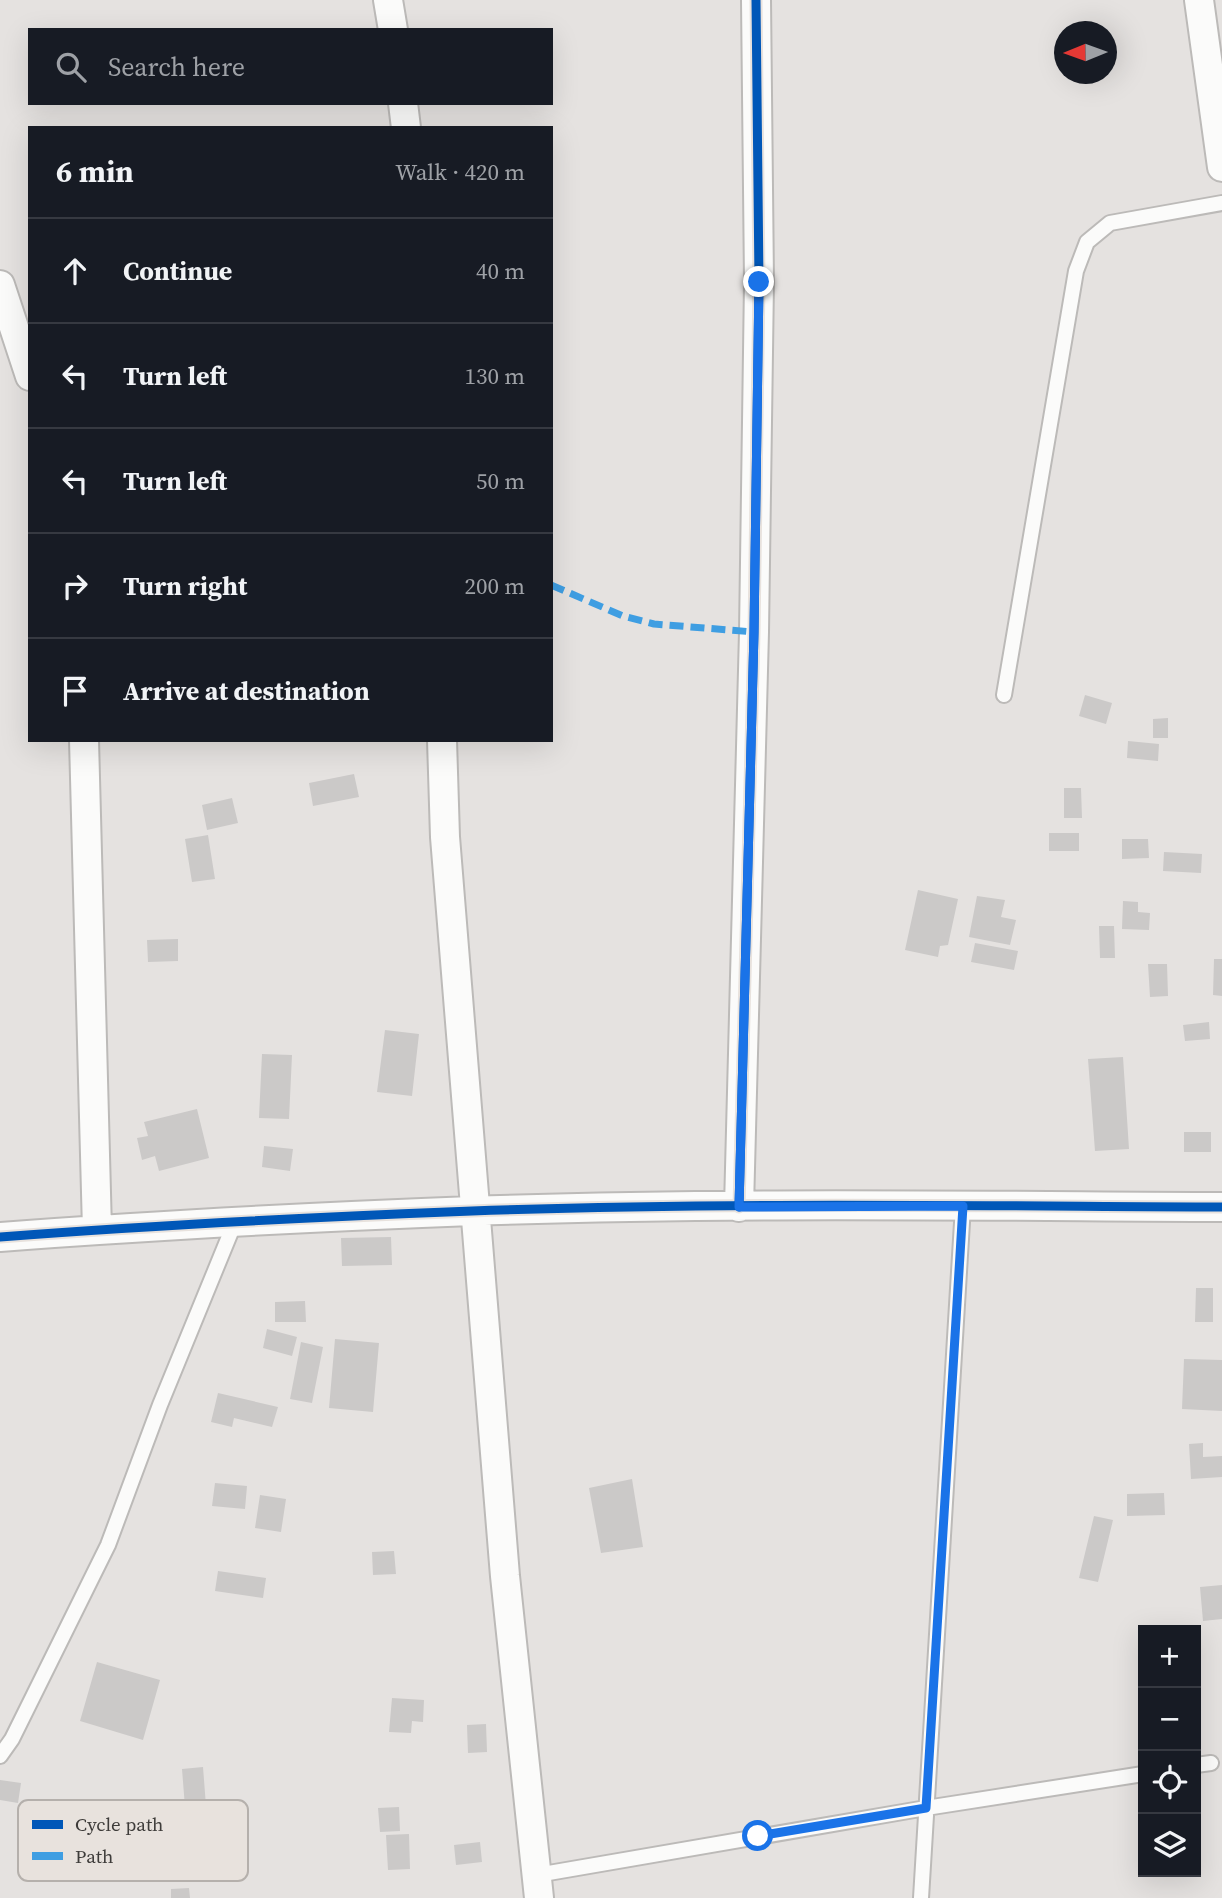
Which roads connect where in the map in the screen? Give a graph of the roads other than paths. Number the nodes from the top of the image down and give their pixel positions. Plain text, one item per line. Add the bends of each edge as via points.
1 (388, 0) edge
2 (756, 0) edge
3 (1199, 0) edge
4 (393, 28) edge
5 (403, 105) edge
6 (406, 126) edge
7 (1222, 167) edge
8 (1222, 203) edge
9 (0, 285) edge
10 (28, 370) edge
11 (1003, 695) dead end
12 (84, 742) edge
13 (442, 742) edge
14 (963, 1206) junction
15 (739, 1207) junction
16 (1222, 1207) edge
17 (475, 1211) junction
18 (235, 1222) junction
19 (97, 1230) junction
20 (0, 1237) edge
21 (0, 1756) edge
22 (1211, 1763) dead end
23 (1201, 1764) edge
24 (1138, 1775) edge
25 (926, 1808) junction
26 (538, 1887) edge
27 (921, 1898) edge

1 - 4 street
2 - 15 street via 759,309
3 - 7 street
5 - 6 street
8 - 11 lane via 1110,222 1087,242 1076,271
9 - 10 street
12 - 19 street
13 - 17 street via 444,837
14 - 15 street
14 - 16 street
14 - 25 lane
15 - 17 street
17 - 18 street
17 - 26 street via 505,1576
18 - 19 street
18 - 21 lane via 108,1545
19 - 20 street
22 - 23 lane
24 - 25 lane
25 - 26 lane
25 - 27 lane

